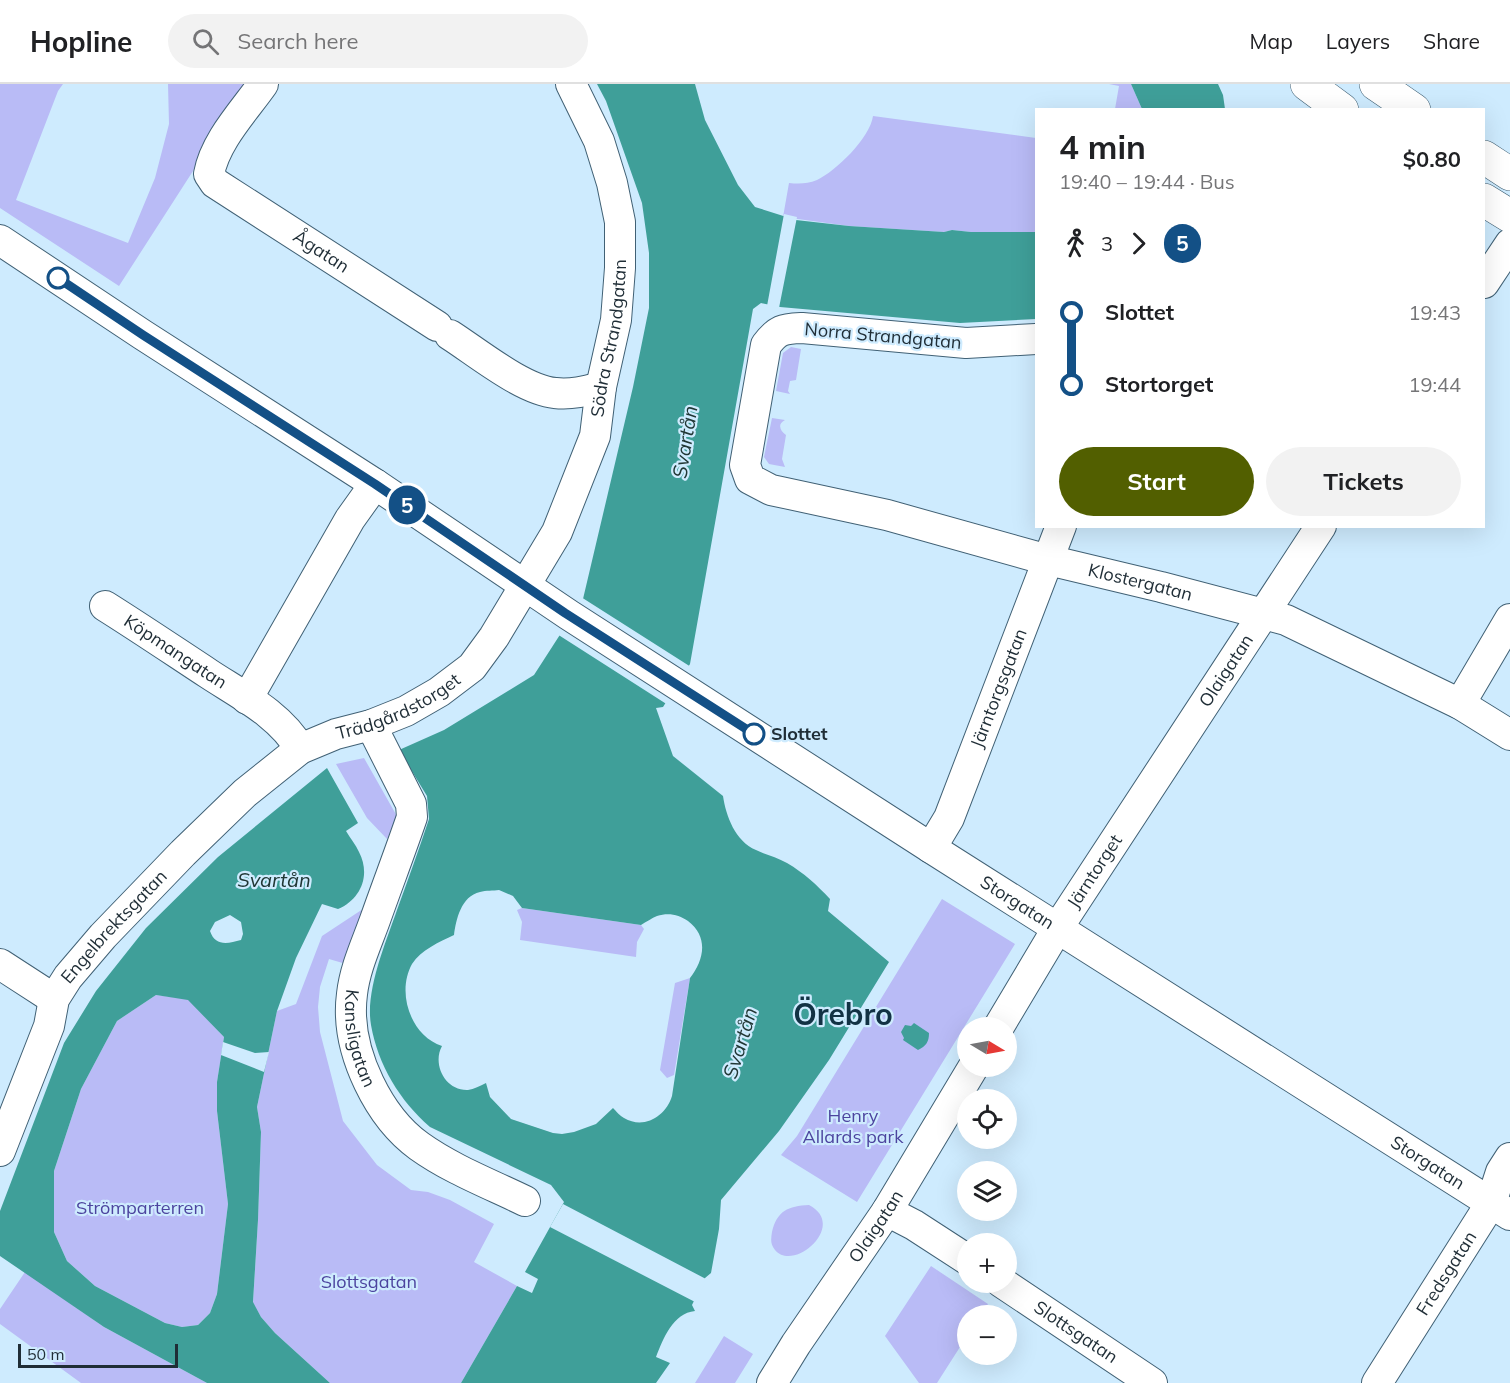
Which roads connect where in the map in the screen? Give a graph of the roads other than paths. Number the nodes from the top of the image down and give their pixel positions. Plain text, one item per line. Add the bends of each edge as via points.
1 (263, 84) edge
2 (571, 84) edge
3 (1307, 84) edge
4 (1376, 84) edge
5 (1338, 108) edge
6 (1411, 108) edge
7 (1485, 158) edge
8 (1510, 174) edge
9 (1485, 201) edge
10 (1510, 216) edge
11 (0, 240) edge
12 (1510, 244) edge
13 (1485, 282) edge
14 (1035, 339) edge
15 (601, 387) junction
16 (750, 479) joint
17 (375, 484) junction
18 (1060, 528) edge
19 (1320, 528) edge
20 (1048, 560) junction
21 (526, 585) junction
22 (105, 606) dead end
23 (1263, 613) junction
24 (1510, 619) edge
25 (247, 699) junction
26 (1460, 704) junction
27 (371, 725) junction
28 (1510, 735) edge
29 (300, 749) junction
30 (1133, 813) joint
31 (931, 848) junction
32 (1057, 928) junction
33 (0, 964) edge
34 (54, 999) junction
35 (1004, 1017) edge
36 (967, 1077) edge
37 (0, 1151) edge
38 (1510, 1158) edge
39 (525, 1201) dead end
40 (1500, 1209) edge
41 (887, 1211) junction
42 (957, 1253) edge
43 (1017, 1293) edge
44 (772, 1383) edge
45 (1152, 1383) edge
46 (1377, 1383) edge

1 - 15 street, Ågatan via 211,162 209,174 215,183 528,386 554,393 578,393
2 - 15 street, Södra Strandgatan via 599,141 620,222 616,320
3 - 5 main road
4 - 6 main road
7 - 8 main road
9 - 10 main road
11 - 17 street, Storgatan
12 - 13 street
14 - 16 street, Norra Strandgatan via 966,344 802,328 775,333 766,345 745,465
15 - 21 street, Södra Strandgatan via 595,436 577,484 557,532
16 - 20 street, Klostergatan via 771,490 887,515
17 - 21 street, Storgatan
17 - 25 street via 350,519
18 - 20 street, Järntorgsgatan
19 - 23 street, Olaigatan
20 - 23 street, Klostergatan
20 - 31 street, Järntorgsgatan via 949,818
21 - 27 street, Trädgårdstorget via 472,667 406,711
21 - 31 street, Storgatan
22 - 25 street, Köpmangatan
23 - 26 street, Klostergatan via 1286,620
23 - 30 street, Olaigatan
24 - 26 street
25 - 29 street via 282,724
26 - 28 street, Klostergatan
27 - 29 street, Trädgårdstorget
27 - 39 street, Kansligatan via 411,804 412,817 357,969 352,996 355,1047 377,1100 395,1125 419,1146
29 - 34 street, Engelbrektsgatan via 245,793 183,853 104,936
30 - 32 street, Järntorget
31 - 32 street, Storgatan
32 - 35 street
32 - 40 street, Storgatan
33 - 34 street
34 - 37 street, Engelbrektsgatan via 49,1026
36 - 41 street, Olaigatan
38 - 40 street, Fredsgatan via 1501,1172
40 - 46 street, Fredsgatan
41 - 42 street
41 - 44 street, Olaigatan
43 - 45 street, Slottsgatan

